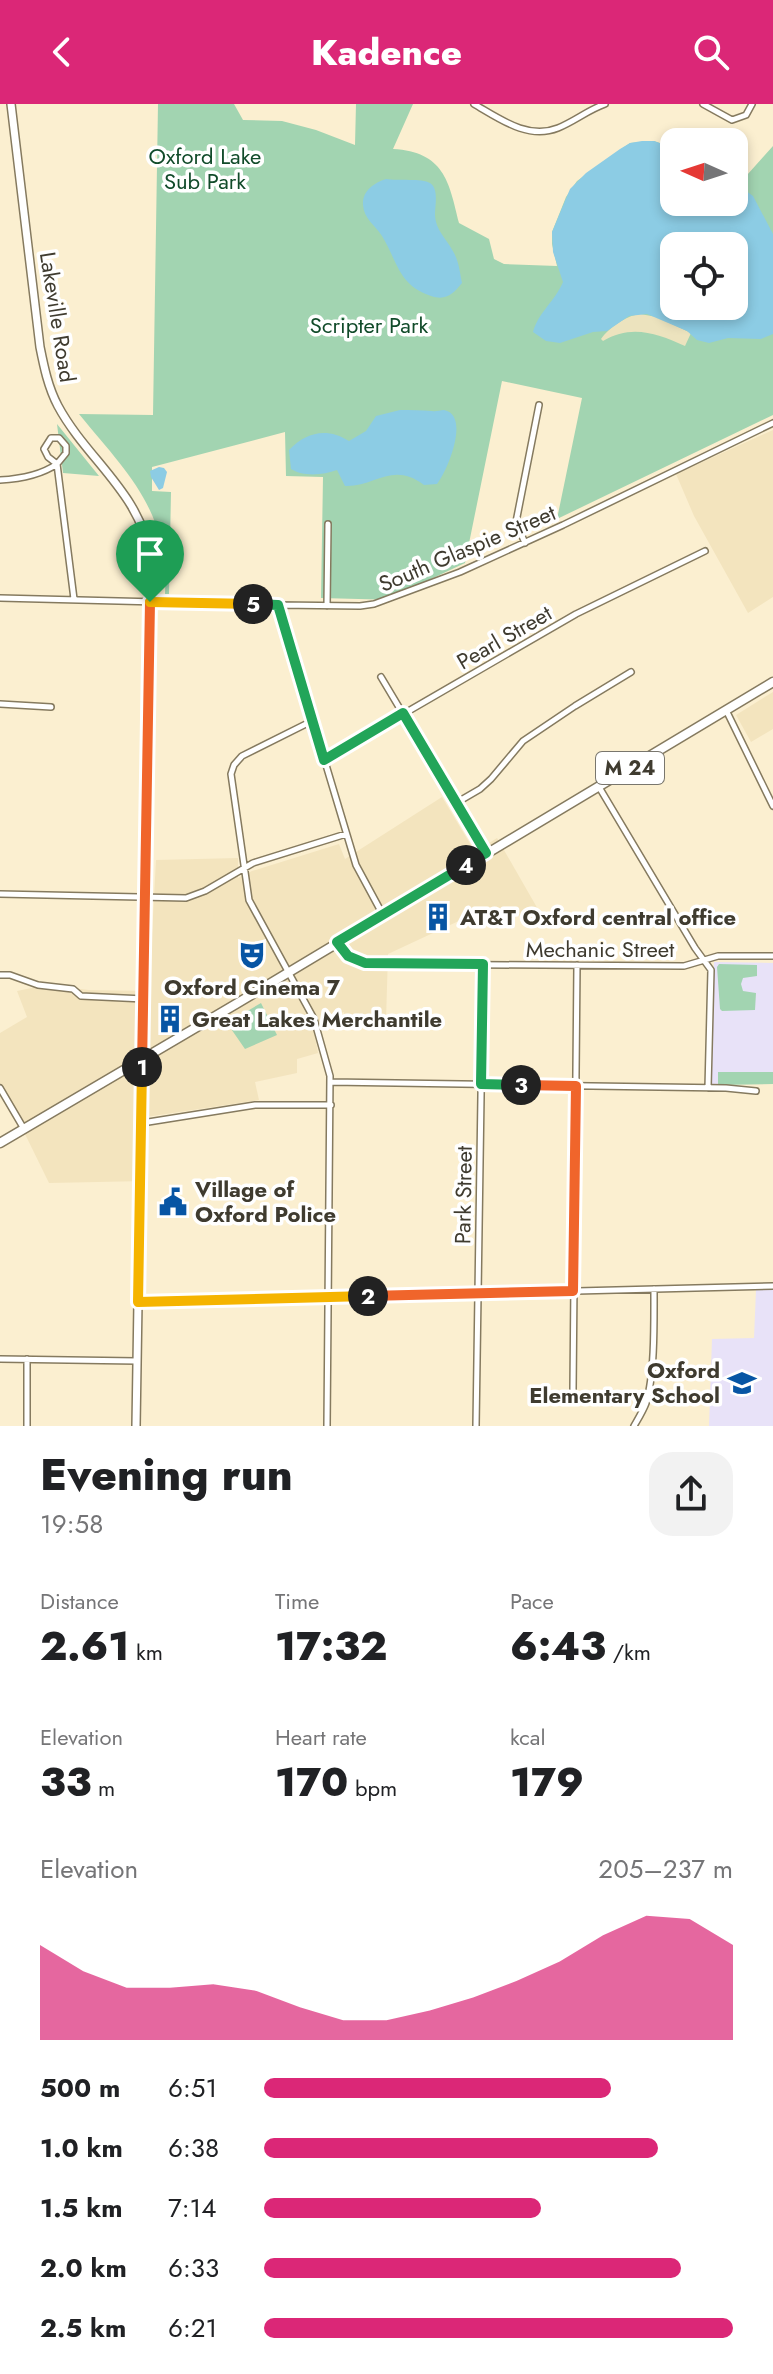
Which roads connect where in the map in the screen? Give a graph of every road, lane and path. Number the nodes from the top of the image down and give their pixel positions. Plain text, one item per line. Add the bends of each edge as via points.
1 (11, 104) edge
2 (474, 104) edge
3 (605, 104) edge
4 (703, 104) edge
5 (752, 104) edge
6 (539, 405) dead end
7 (773, 423) edge
8 (57, 464) junction
9 (0, 480) edge
10 (328, 524) dead end
11 (525, 543) junction
12 (705, 551) dead end
13 (0, 598) edge
14 (74, 599) junction
15 (150, 602) junction
16 (278, 605) junction
17 (327, 606) junction
18 (631, 672) dead end
19 (381, 677) dead end
20 (773, 682) edge
21 (0, 704) edge
22 (51, 707) dead end
23 (726, 710) junction
24 (403, 713) junction
25 (312, 721) junction
26 (324, 760) junction
27 (598, 787) junction
28 (456, 803) junction
29 (773, 806) edge
30 (346, 834) junction
31 (486, 853) junction
32 (244, 868) junction
33 (0, 894) edge
34 (145, 898) junction
35 (383, 915) junction
36 (337, 942) junction
37 (773, 956) edge
38 (704, 960) junction
39 (483, 964) junction
40 (577, 965) junction
41 (289, 971) junction
42 (0, 975) edge
43 (144, 999) junction
44 (143, 1059) junction
45 (331, 1082) junction
46 (481, 1084) junction
47 (576, 1086) junction
48 (0, 1088) edge
49 (708, 1088) junction
50 (756, 1091) dead end
51 (331, 1105) junction
52 (142, 1123) junction
53 (24, 1129) junction
54 (0, 1143) edge
55 (773, 1286) edge
56 (654, 1289) junction
57 (573, 1291) junction
58 (478, 1293) junction
59 (328, 1297) junction
60 (138, 1302) junction
61 (0, 1359) edge
62 (27, 1359) junction
63 (137, 1361) junction
64 (573, 1390) dead end
65 (27, 1426) edge
66 (136, 1426) edge
67 (327, 1426) edge
68 (476, 1426) edge
69 (634, 1426) edge

1 - 15 main road, Lakeville Road via 46,374 65,418 137,513 150,554
2 - 3 street via 524,131 536,132 558,128
4 - 5 street via 732,120 746,115
6 - 11 street via 516,522
7 - 11 street, South Glaspie Street
8 - 8 street via 66,446 51,438 44,449
8 - 9 street
8 - 14 street
10 - 17 street
11 - 17 street, South Glaspie Street via 374,604
12 - 24 street, Pearl Street via 597,602
13 - 14 street, South Glaspie Street
14 - 15 street, South Glaspie Street
15 - 16 street, South Glaspie Street
15 - 34 main road, Lakeville Road
16 - 17 street, South Glaspie Street
16 - 25 street
18 - 28 street via 523,741 491,779
19 - 24 street
20 - 23 main road, M 24
21 - 22 street
23 - 27 main road, M 24
23 - 29 street
24 - 26 street, Pearl Street
24 - 28 street
25 - 26 street
25 - 32 street via 234,765 232,786
26 - 30 street
27 - 31 main road, M 24
27 - 38 street
28 - 31 street
30 - 32 street
30 - 35 street via 361,877
31 - 35 main road, M 24
32 - 34 street via 195,896
32 - 41 street via 253,909
33 - 34 street
34 - 43 main road, Lakeville Road
35 - 36 main road, M 24
36 - 39 street, Mechanic Street via 348,956 365,963
36 - 41 main road, M 24
37 - 38 street, Mechanic Street
38 - 40 street, Mechanic Street via 684,966
38 - 49 street via 711,970
39 - 40 street, Mechanic Street
39 - 46 street, Park Street
40 - 47 street
41 - 44 main road, M 24
41 - 45 street via 317,1025
42 - 43 street via 73,989 81,996
43 - 44 main road, Lakeville Road
44 - 52 main road, Lakeville Road
44 - 53 main road, M 24
45 - 46 street
45 - 51 street
46 - 47 street
46 - 58 street, Park Street
47 - 49 street
47 - 57 street
48 - 53 street
49 - 50 street
51 - 52 street via 255,1105
51 - 59 street
52 - 60 main road, Lakeville Road
53 - 54 main road, M 24
55 - 56 street
56 - 57 street
56 - 69 street via 647,1395
57 - 58 street
57 - 64 street
58 - 59 street
58 - 68 street, Park Street
59 - 60 street
59 - 67 street
60 - 63 main road, Lakeville Road
61 - 62 street
62 - 63 street
62 - 65 street
63 - 66 main road, Lakeville Road

